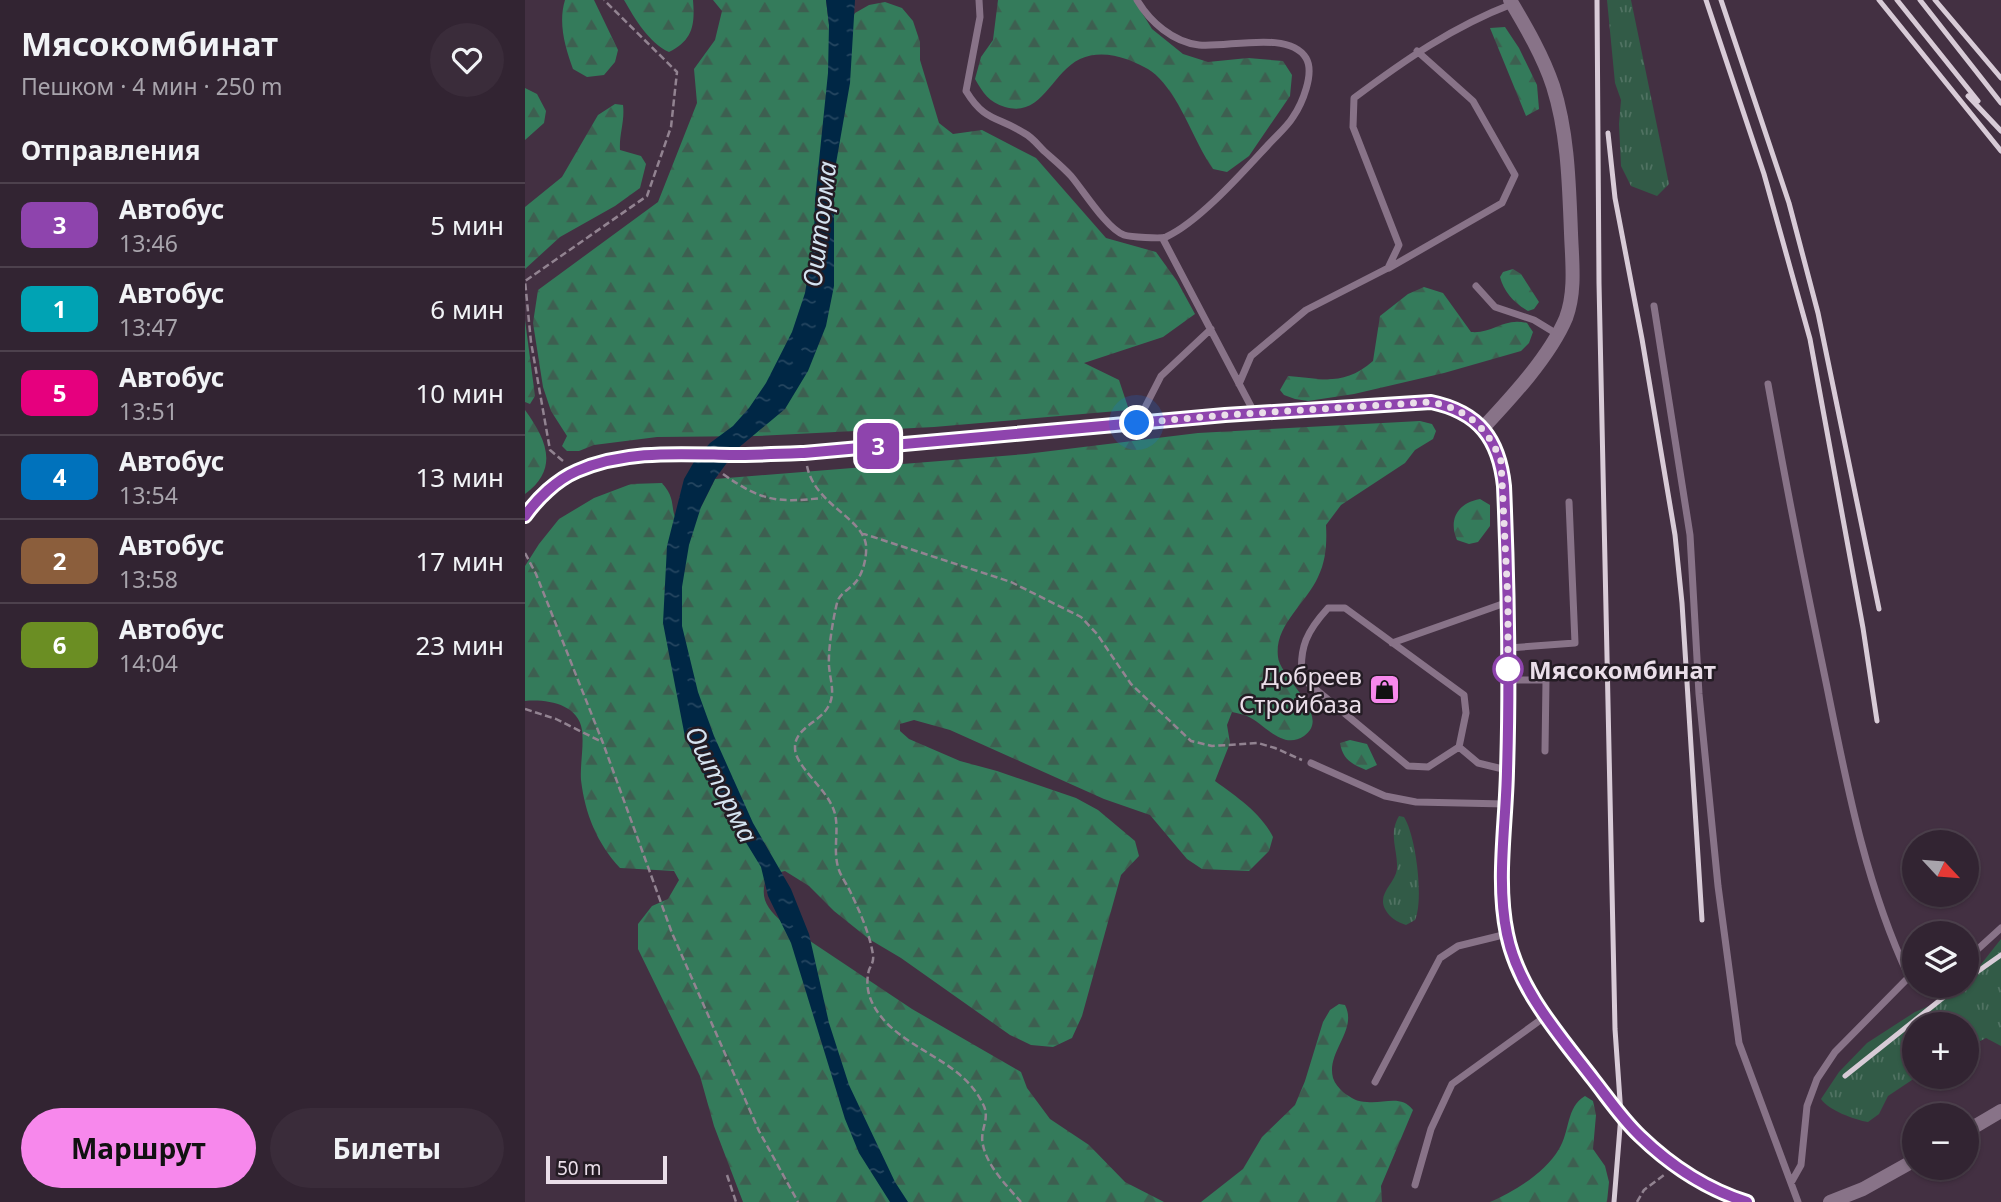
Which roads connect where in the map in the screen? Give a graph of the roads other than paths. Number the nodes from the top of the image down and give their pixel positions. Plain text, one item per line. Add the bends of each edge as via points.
1 (979, 0) edge
2 (1137, 0) edge
3 (1511, 2) edge
4 (1417, 51) junction
5 (1163, 239) junction
6 (1388, 268) junction
7 (1476, 286) dead end
8 (1654, 306) dead end
9 (1211, 329) junction
10 (1558, 334) junction
11 (1240, 384) junction
12 (1768, 384) dead end
13 (1255, 414) junction
14 (1137, 423) junction
15 (1483, 428) junction
16 (1569, 502) dead end
17 (525, 516) edge
18 (1508, 602) junction
19 (1392, 643) junction
20 (1508, 648) junction
21 (1508, 680) junction
22 (1459, 747) junction
23 (1545, 751) dead end
24 (1311, 764) road end
25 (1507, 770) junction
26 (1506, 804) junction
27 (2001, 928) edge
28 (1507, 934) junction
29 (1979, 948) edge
30 (1902, 959) edge
31 (1902, 988) edge
32 (1546, 1016) junction
33 (1375, 1082) dead end
34 (2001, 1111) edge
35 (1979, 1124) edge
36 (1902, 1167) edge
37 (1792, 1181) junction
38 (1415, 1185) dead end
39 (1746, 1202) edge
40 (1798, 1202) edge
41 (1830, 1202) edge

1 - 5 lane via 966,91 975,107 1025,133 1070,174 1123,235
2 - 5 lane via 1155,24 1178,38 1198,45 1269,41 1300,51 1310,68 1310,79 1293,117 1234,183
3 - 4 lane
3 - 10 street via 1552,83 1566,148 1572,294
4 - 6 lane via 1354,98 1353,127 1398,245
4 - 6 lane via 1473,102 1515,175 1502,203
5 - 9 lane
6 - 11 lane via 1306,310 1251,356
7 - 10 lane via 1495,307
8 - 37 lane via 1690,535 1702,722 1739,1043
9 - 11 lane
9 - 14 lane via 1160,376
10 - 15 street
11 - 13 lane
12 - 30 lane via 1836,735 1873,890
13 - 14 street
13 - 15 street via 1431,402 1466,414
14 - 17 street via 804,453 656,453 575,471 540,497
15 - 18 street via 1501,461
16 - 20 lane via 1575,643
18 - 19 lane
18 - 20 street
19 - 22 lane via 1464,695 1467,713
19 - 22 lane via 1345,608 1328,608 1311,626 1300,656 1302,678 1408,766 1427,767
20 - 21 street
21 - 23 lane via 1546,680
21 - 25 street
22 - 25 lane via 1478,763
24 - 26 lane via 1385,796 1416,802
25 - 26 street
26 - 28 street via 1502,894
27 - 29 lane
28 - 32 street via 1521,973
28 - 33 lane via 1458,946 1440,958
31 - 37 lane via 1835,1052 1817,1079 1807,1106 1801,1165
32 - 38 lane via 1452,1084 1431,1129
32 - 39 street via 1639,1136 1676,1166 1715,1190
34 - 35 street
36 - 41 street
37 - 40 lane

